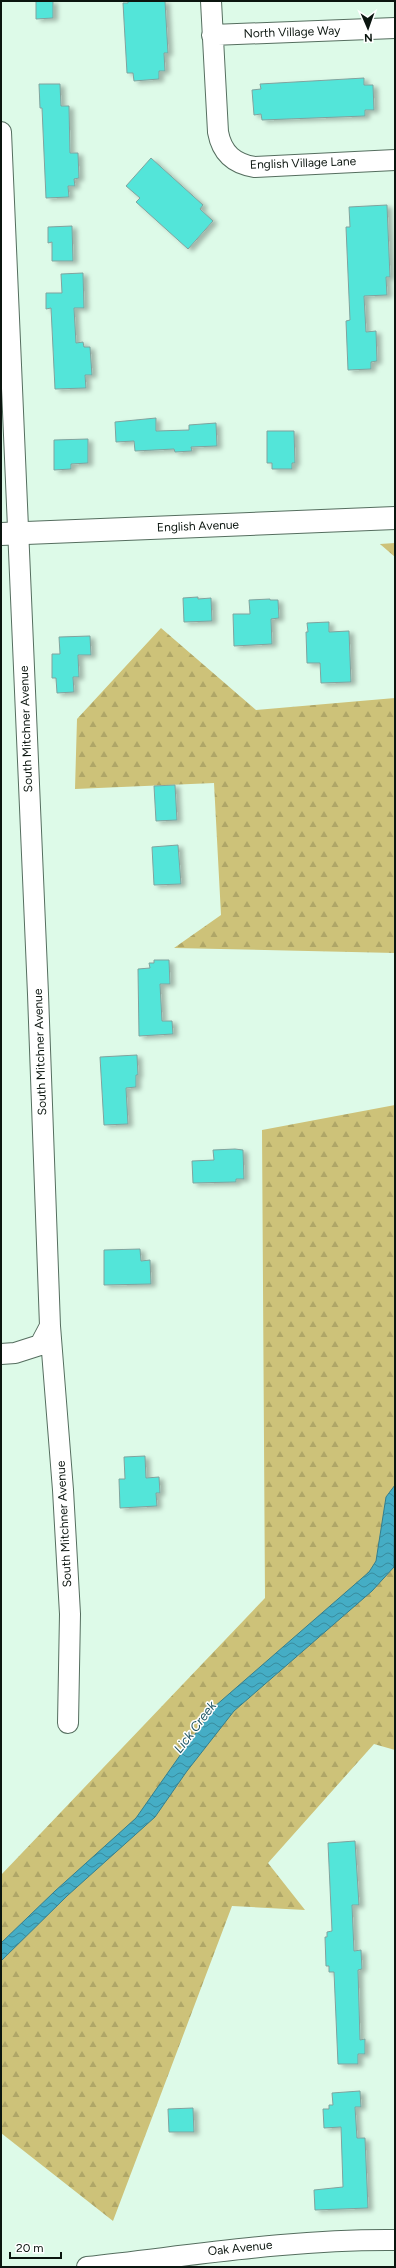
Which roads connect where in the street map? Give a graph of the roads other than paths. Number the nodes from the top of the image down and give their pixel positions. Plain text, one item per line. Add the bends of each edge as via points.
1 (211, 1) edge
2 (395, 28) edge
3 (212, 35) junction
4 (1, 132) edge
5 (395, 160) edge
6 (395, 518) edge
7 (10, 533) edge
8 (50, 1326) junction
9 (1, 1354) edge
10 (68, 1723) dead end
11 (395, 2240) edge
12 (86, 2267) edge

1 - 3 street, English Village Lane
2 - 3 street, North Village Way
3 - 5 street, English Village Lane via 219,136 225,151 233,160 255,167
4 - 7 street, South Mitchner Avenue
6 - 7 street, English Avenue
7 - 8 street, South Mitchner Avenue via 38,994
8 - 9 street, South Mitchner Avenue via 40,1345 15,1353
8 - 10 street, South Mitchner Avenue via 70,1614
11 - 12 street, Oak Avenue via 255,2246

